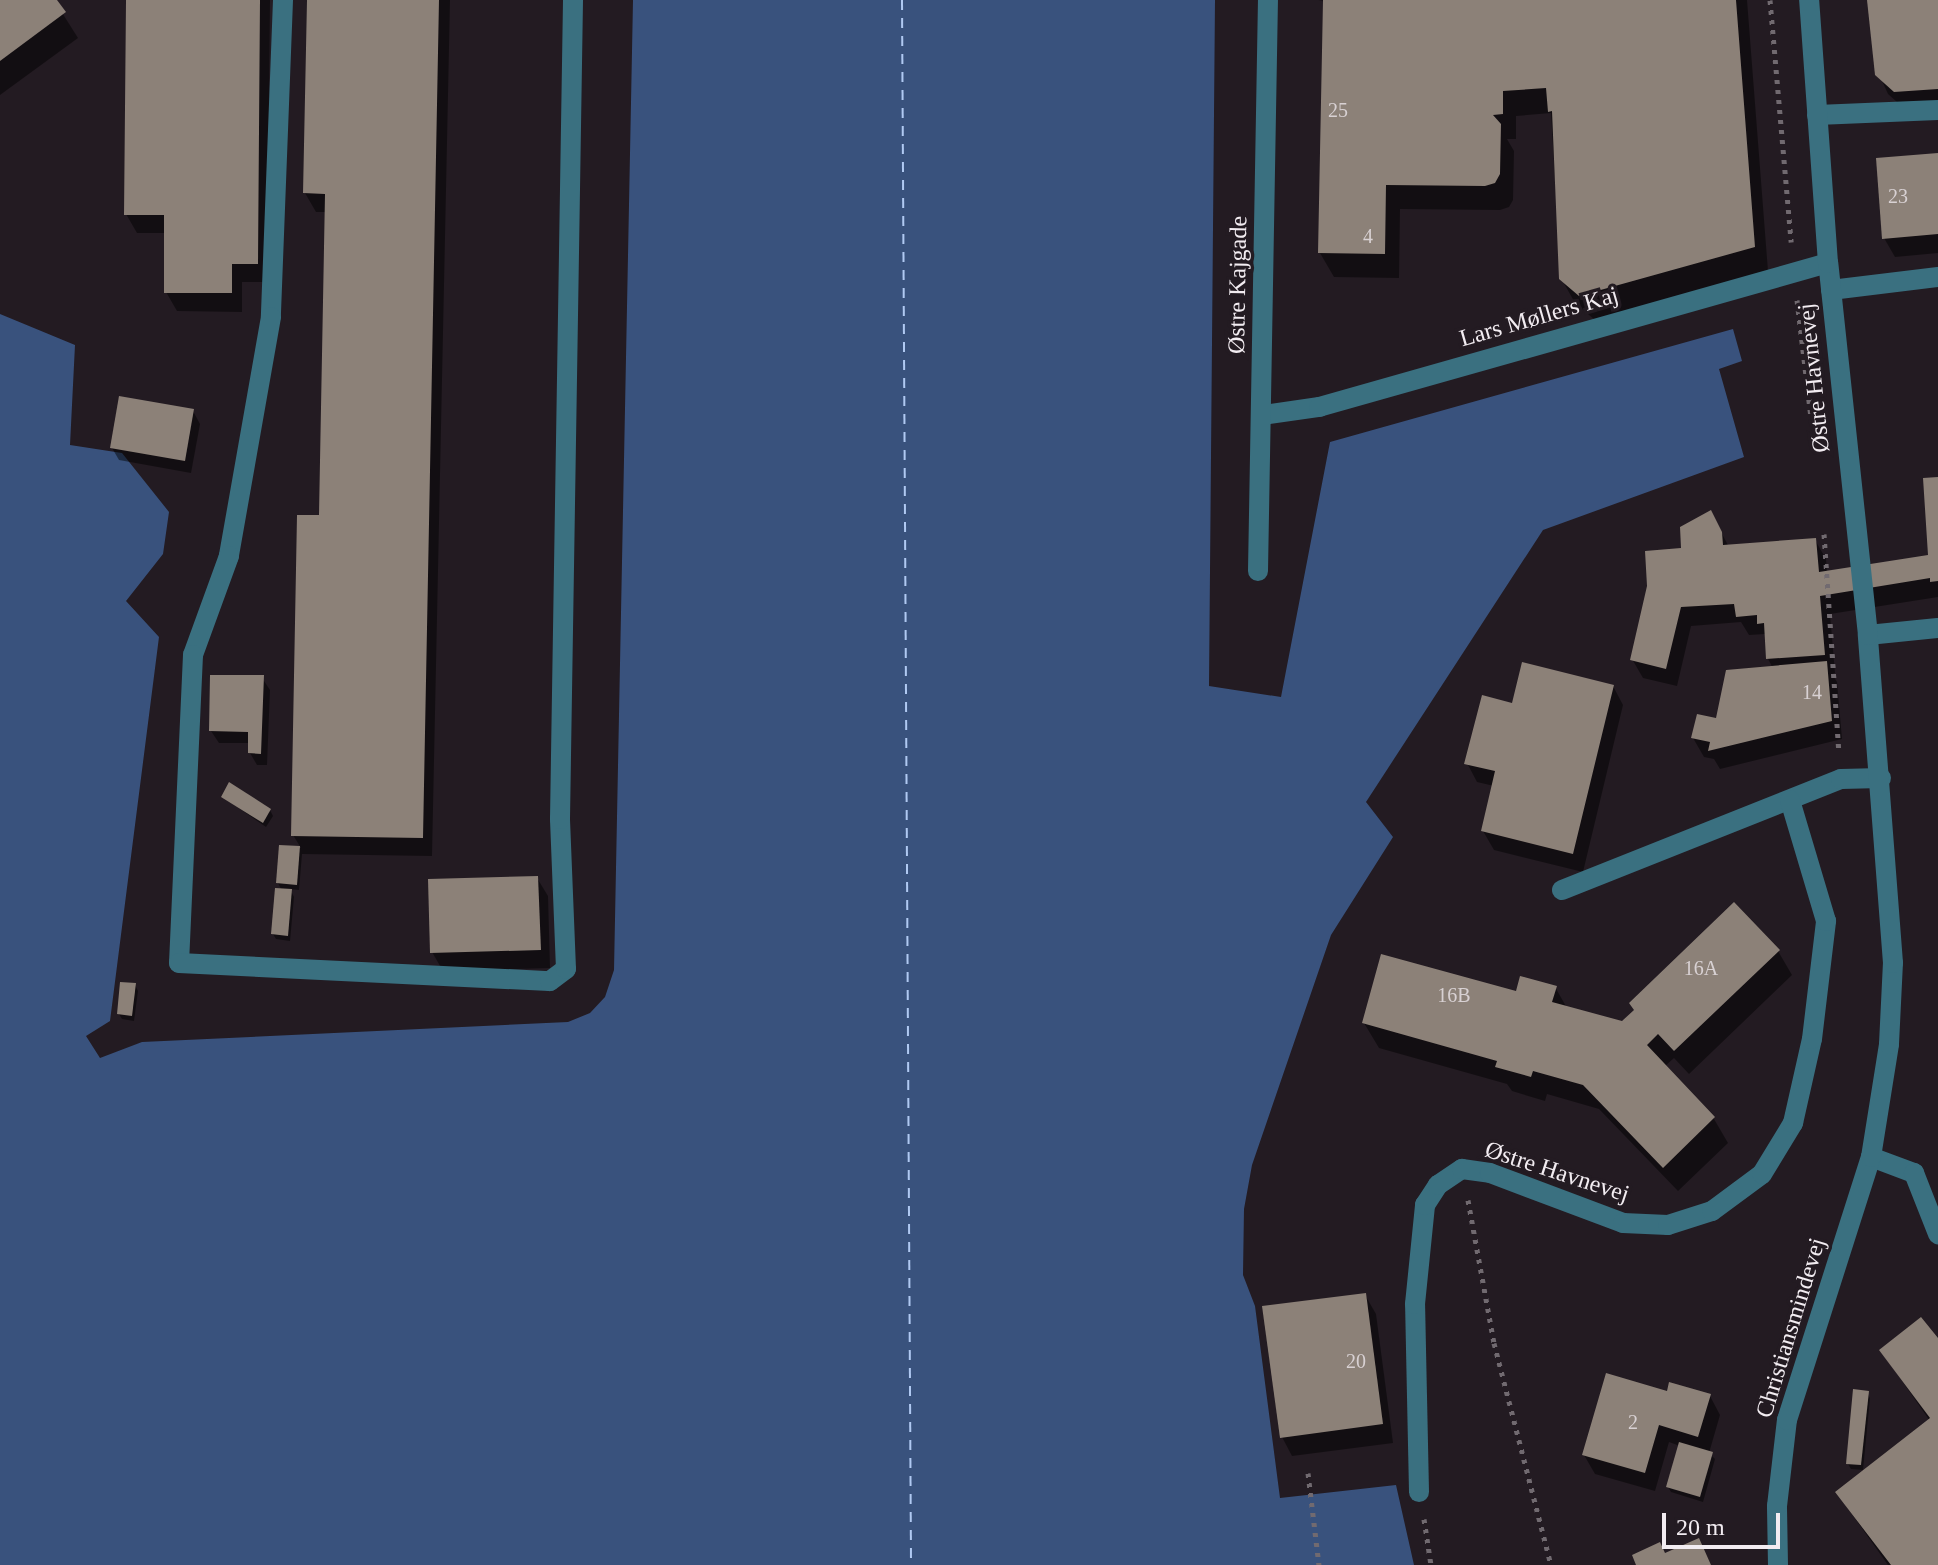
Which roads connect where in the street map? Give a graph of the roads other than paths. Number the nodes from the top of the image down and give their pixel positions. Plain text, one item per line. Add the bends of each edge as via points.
1 (283, 0) edge
2 (573, 0) edge
3 (1268, 0) edge
4 (1809, 0) edge
5 (1938, 110) edge
6 (1817, 115) junction
7 (1828, 263) junction
8 (1938, 277) edge
9 (1831, 290) junction
10 (1263, 415) junction
11 (1258, 571) dead end
12 (1938, 628) edge
13 (1868, 635) junction
14 (1881, 778) junction
15 (1790, 800) junction
16 (1562, 890) dead end
17 (1871, 1157) junction
18 (1938, 1234) edge
19 (1419, 1492) road end
20 (1778, 1565) edge

1 - 2 street via 271,317 229,556 193,655 179,963 550,981 566,969 560,819
3 - 10 street, Østre Kajgade
4 - 6 street, Østre Havnevej
5 - 6 street
6 - 7 street, Østre Havnevej
7 - 9 street, Østre Havnevej
7 - 10 street, Lars Møllers Kaj via 1319,407
8 - 9 street
9 - 13 street, Østre Havnevej
10 - 11 street, Østre Kajgade
12 - 13 street
13 - 14 street, Østre Havnevej
14 - 15 street via 1841,779
14 - 17 street, Østre Havnevej via 1893,963 1889,1044
15 - 16 street
15 - 19 street, Østre Havnevej via 1826,921 1812,1039 1793,1123 1762,1174 1712,1211 1668,1225 1623,1223 1490,1173 1462,1169 1438,1185 1425,1205 1415,1304
17 - 18 street via 1914,1173
17 - 20 street, Christiansmindevej via 1787,1420 1777,1506

